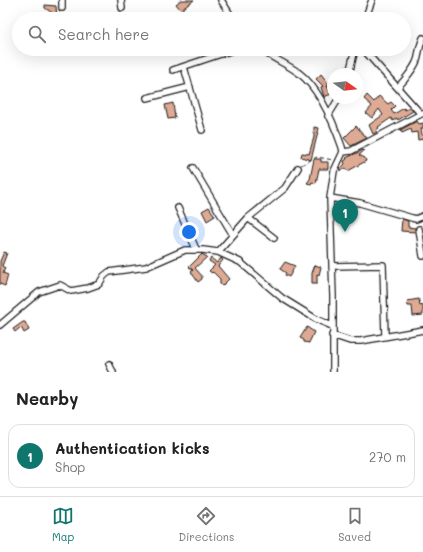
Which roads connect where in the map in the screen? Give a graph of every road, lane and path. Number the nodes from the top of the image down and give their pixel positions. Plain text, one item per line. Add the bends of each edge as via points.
1 (62, 0) edge
2 (121, 0) edge
3 (222, 0) edge
4 (372, 0) edge
5 (62, 8) dead end
6 (122, 8) dead end
7 (229, 12) edge
8 (368, 12) edge
9 (423, 38) edge
10 (216, 56) edge
11 (271, 56) edge
12 (353, 56) edge
13 (369, 56) edge
14 (184, 67) junction
15 (350, 68) edge
16 (174, 70) dead end
17 (190, 87) junction
18 (398, 87) junction
19 (147, 98) dead end
20 (335, 104) edge
21 (422, 113) edge
22 (328, 116) junction
23 (202, 130) dead end
24 (342, 152) junction
25 (338, 161) junction
26 (193, 168) dead end
27 (298, 168) joint
28 (330, 198) junction
29 (178, 208) dead end
30 (423, 216) edge
31 (248, 218) junction
32 (418, 230) dead end
33 (233, 235) junction
34 (274, 238) dead end
35 (422, 247) edge
36 (196, 249) junction
37 (218, 252) junction
38 (423, 256) edge
39 (333, 266) junction
40 (0, 325) edge
41 (332, 326) junction
42 (423, 330) edge
43 (332, 335) junction
44 (385, 336) junction
45 (109, 364) dead end
46 (114, 372) edge
47 (333, 372) edge

1 - 5 street
2 - 6 street
3 - 7 street
4 - 8 street
9 - 18 street via 417,51 417,59
10 - 14 street
11 - 22 street via 299,73 311,84 318,92
12 - 15 street
13 - 18 street
14 - 16 street
14 - 17 street
17 - 19 street
17 - 23 street
18 - 21 street
20 - 22 street
21 - 24 street via 351,151
22 - 24 street via 339,138
24 - 25 street
25 - 27 path via 317,157
25 - 28 street
26 - 33 street
27 - 31 street via 285,188
28 - 30 street via 360,203 416,219
28 - 39 street
29 - 36 street
31 - 33 street
31 - 34 street
32 - 35 street
33 - 37 street
35 - 38 street
36 - 37 street
36 - 40 street via 175,254 146,267 109,272 99,284 88,288 71,291 60,285 39,292
37 - 41 street via 240,262 282,298
39 - 41 street
39 - 44 street via 383,265
41 - 43 street
42 - 44 street
43 - 44 street via 350,341
43 - 47 street
45 - 46 street

